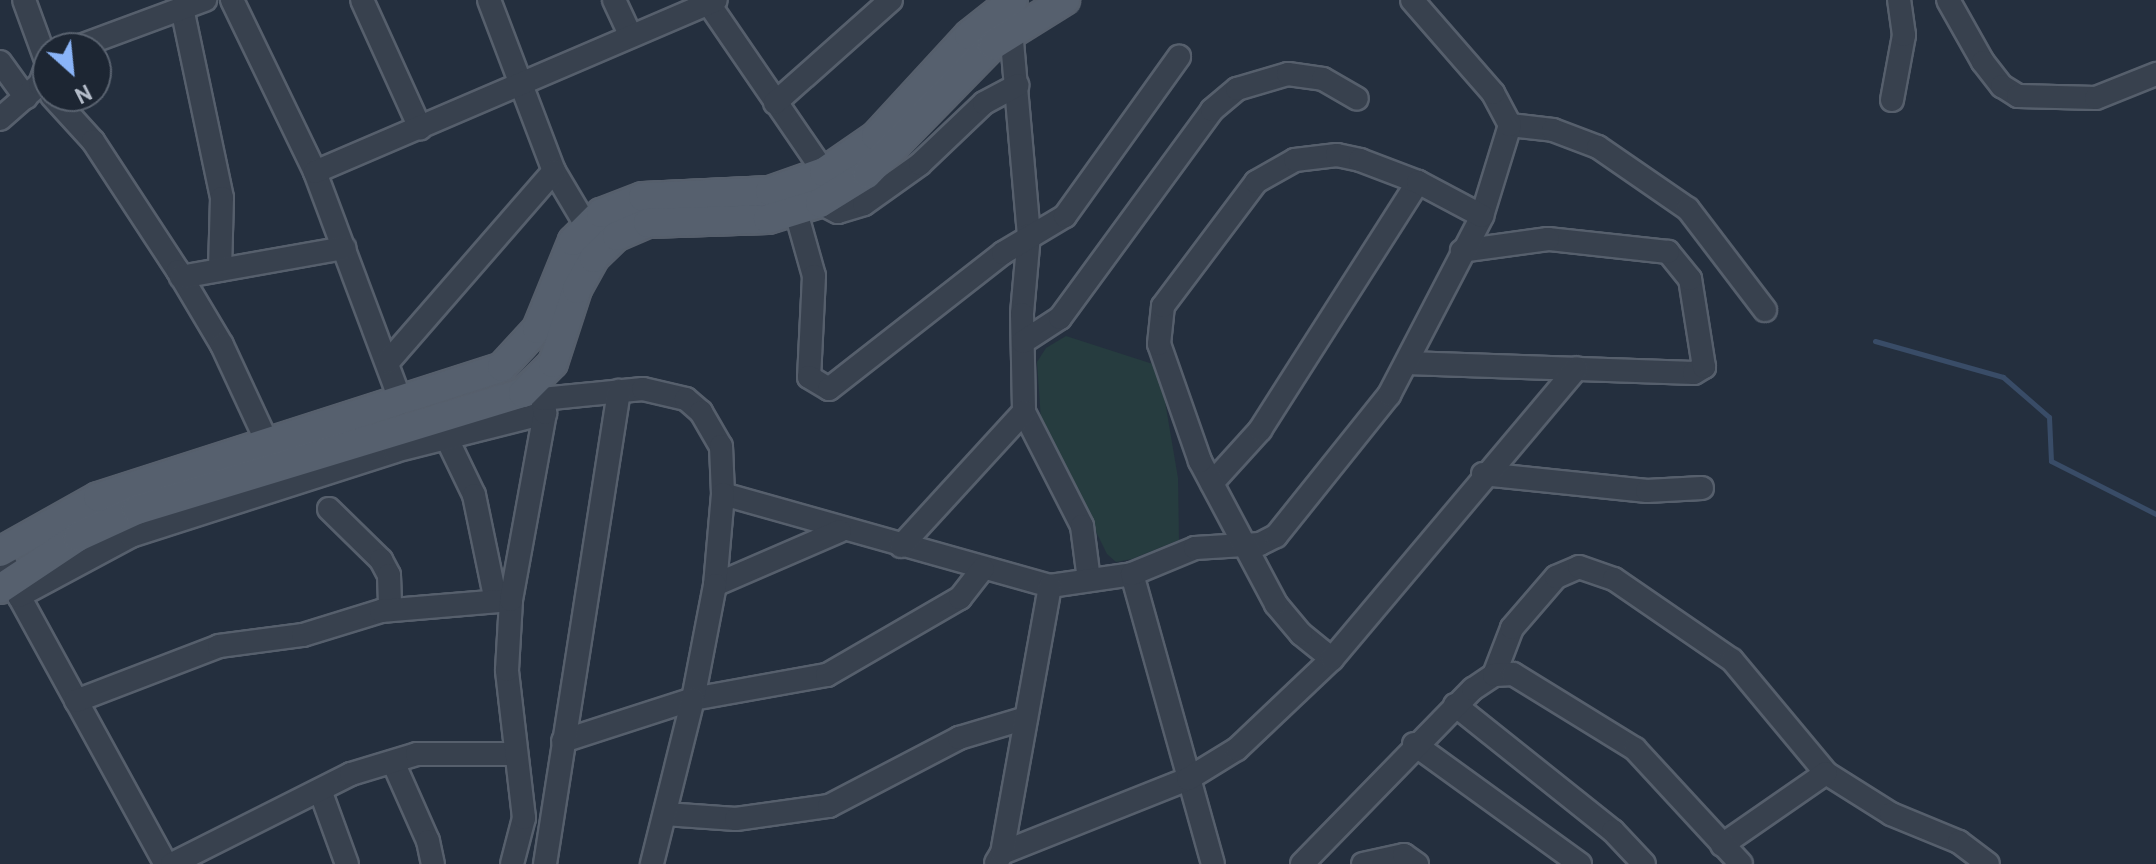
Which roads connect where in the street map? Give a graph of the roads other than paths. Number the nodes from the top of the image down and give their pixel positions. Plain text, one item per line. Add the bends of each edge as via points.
1 (24, 0) edge
2 (205, 0) edge
3 (232, 0) edge
4 (362, 0) edge
5 (489, 0) edge
6 (614, 0) edge
7 (891, 0) edge
8 (1013, 0) edge
9 (1065, 0) edge
10 (1412, 0) edge
11 (1899, 0) edge
12 (1948, 0) edge
13 (713, 2) edge
14 (182, 8) junction
15 (1011, 30) junction
16 (32, 33) edge
17 (112, 34) edge
18 (630, 35) junction
19 (1179, 57) dead end
20 (0, 62) edge
21 (2156, 74) edge
22 (32, 77) edge
23 (522, 81) junction
24 (1018, 85) junction
25 (32, 93) edge
26 (1357, 99) dead end
27 (1892, 100) dead end
28 (775, 103) junction
29 (68, 112) edge
30 (0, 119) edge
31 (1510, 125) junction
32 (420, 128) junction
33 (554, 171) junction
34 (315, 172) junction
35 (824, 172) junction
36 (1418, 182) junction
37 (808, 207) junction
38 (1482, 216) junction
39 (586, 225) junction
40 (1029, 235) junction
41 (344, 248) junction
42 (1462, 251) junction
43 (220, 270) junction
44 (181, 277) junction
45 (1765, 310) dead end
46 (1023, 342) junction
47 (514, 358) junction
48 (388, 362) junction
49 (1407, 363) junction
50 (1577, 368) junction
51 (619, 391) junction
52 (541, 399) junction
53 (401, 402) junction
54 (1024, 412) junction
55 (448, 441) junction
56 (268, 444) junction
57 (1483, 474) junction
58 (1212, 483) junction
59 (1702, 488) dead end
60 (723, 494) junction
61 (329, 509) dead end
62 (840, 531) junction
63 (1248, 544) junction
64 (901, 546) junction
65 (0, 552) edge
66 (983, 569) junction
67 (1132, 574) junction
68 (1089, 580) junction
69 (715, 585) junction
70 (1050, 586) junction
71 (11, 589) edge
72 (504, 600) junction
73 (390, 610) junction
74 (1332, 659) junction
75 (1494, 675) junction
76 (693, 699) junction
77 (76, 701) junction
78 (1455, 705) junction
79 (1026, 718) junction
80 (563, 741) junction
81 (1414, 744) junction
82 (516, 754) junction
83 (393, 762) junction
84 (1826, 773) junction
85 (1188, 779) junction
86 (320, 790) junction
87 (665, 814) junction
88 (1722, 845) junction
89 (998, 858) edge
90 (1309, 862) edge
91 (169, 864) edge
92 (347, 864) edge
93 (433, 864) edge
94 (512, 864) edge
95 (545, 864) edge
96 (652, 864) edge
97 (1213, 864) edge
98 (1363, 864) edge
99 (1417, 864) edge
100 (1580, 864) edge
101 (1644, 864) edge
102 (1741, 864) edge
103 (1988, 864) edge

1 - 16 street
2 - 14 street
3 - 34 street
4 - 32 street
5 - 23 street
6 - 18 street
7 - 28 street
8 - 35 main road via 969,35 876,136
9 - 15 main road
10 - 31 street via 1493,93
11 - 27 street via 1904,35
12 - 21 street via 1983,62 2018,96 2096,98
13 - 18 street
13 - 28 street
14 - 17 street
14 - 43 street via 222,198
15 - 24 street
15 - 37 main road via 867,174
18 - 23 street
19 - 40 street via 1065,216
20 - 22 street
23 - 32 street
23 - 33 street
24 - 37 street via 984,103 920,164 864,204 838,212
24 - 40 street
25 - 30 street
26 - 46 street via 1323,79 1288,74 1237,89 1212,110 1060,318
28 - 35 street
29 - 44 street
31 - 38 street
31 - 45 street via 1553,130 1598,147 1678,202 1720,245
32 - 34 street
33 - 39 street
33 - 48 street
34 - 41 street
35 - 39 main road via 745,195 643,197 620,203
36 - 38 street
36 - 58 street via 1260,430
36 - 58 street via 1337,155 1295,160 1274,169 1256,182 1170,290 1159,344 1189,435
37 - 40 street via 814,276 809,377 825,389 838,386
37 - 52 main road via 768,219 648,223 617,236 585,274
38 - 42 street
39 - 47 main road via 562,262 537,329
40 - 46 street
41 - 43 street
41 - 48 street
42 - 49 street
42 - 50 street via 1548,239 1659,248 1677,258 1690,279 1704,367 1694,373
43 - 44 street
44 - 56 street via 222,345
46 - 54 street
47 - 52 street
47 - 53 main road via 482,377
48 - 53 street
49 - 50 street
49 - 63 street via 1369,425 1282,529 1269,541
50 - 57 street
51 - 52 street
51 - 60 street via 643,389 686,399 701,412 721,446
51 - 80 street
52 - 55 street
52 - 71 main road via 504,403 320,452 137,510 78,537
52 - 72 street
53 - 56 main road
54 - 64 street
54 - 68 street via 1082,526
55 - 71 street via 395,451 131,536
55 - 72 street via 474,495
56 - 65 main road via 98,497
57 - 59 street via 1647,491
57 - 74 street
58 - 63 street
60 - 62 street
60 - 69 street
61 - 73 street via 381,560 389,575
62 - 64 street
62 - 69 street
63 - 67 street via 1195,548
63 - 74 street via 1276,604
64 - 66 street
65 - 71 street
66 - 70 street
66 - 76 street via 960,598 856,663 798,683
67 - 68 street
67 - 85 street
68 - 70 street
69 - 76 street
70 - 79 street
71 - 77 street
72 - 73 street
72 - 82 street
73 - 77 street via 303,635 219,646
74 - 85 street via 1237,749
75 - 78 street
75 - 84 street via 1512,628 1556,577 1579,567 1614,579 1732,660
75 - 88 street via 1513,674 1635,749
76 - 80 street
76 - 87 street
77 - 91 street
78 - 81 street
78 - 101 street via 1570,795
79 - 87 street via 959,738 829,806 736,819
79 - 89 street
80 - 95 street
81 - 90 street
81 - 100 street
82 - 83 street via 417,754
82 - 94 street via 524,818
83 - 86 street
83 - 93 street
84 - 88 street
84 - 103 street via 1891,814 1959,842
85 - 89 street
85 - 97 street
86 - 91 street
86 - 92 street
87 - 96 street
88 - 102 street
98 - 99 street via 1404,855

